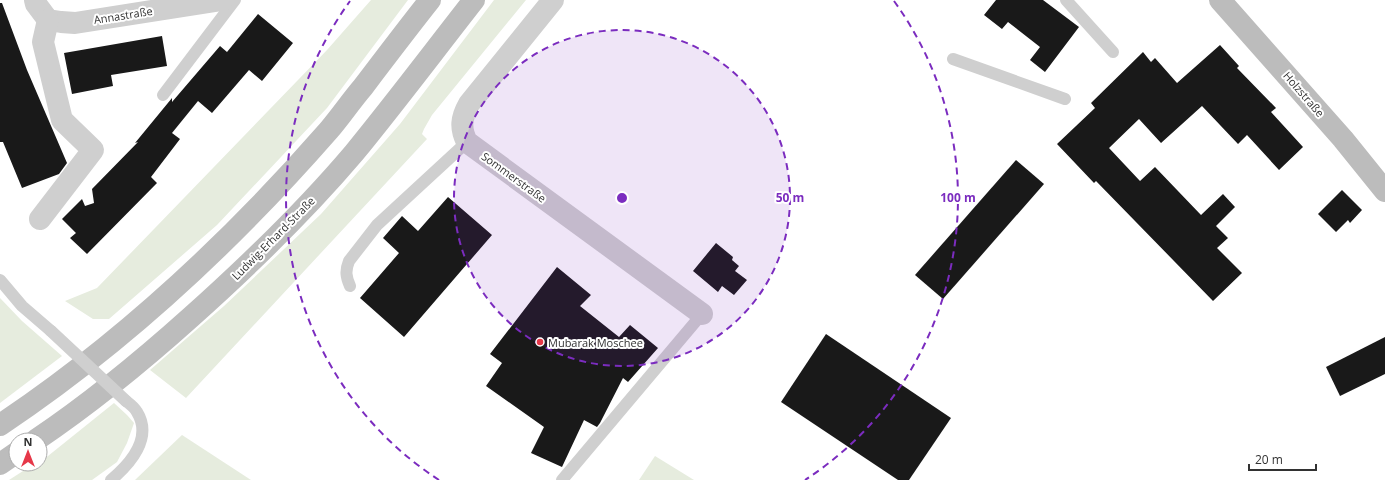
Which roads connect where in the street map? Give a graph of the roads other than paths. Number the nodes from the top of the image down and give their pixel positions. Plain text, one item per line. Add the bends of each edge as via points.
1 (36, 0) edge
2 (222, 0) edge
3 (235, 0) edge
4 (430, 0) edge
5 (474, 0) edge
6 (554, 0) edge
7 (1066, 0) edge
8 (1220, 0) edge
9 (48, 20) junction
10 (1113, 52) dead end
11 (952, 59) dead end
12 (163, 95) dead end
13 (1065, 99) dead end
14 (467, 142) junction
15 (1384, 187) edge
16 (40, 219) dead end
17 (0, 280) edge
18 (350, 286) dead end
19 (702, 314) joint
20 (0, 425) edge
21 (47, 432) edge
22 (112, 480) edge
23 (562, 480) edge

1 - 9 street via 36,4
2 - 9 street, Annastraße via 75,23
3 - 12 lane
4 - 20 main road via 330,129 266,200 199,266 133,323 72,374
5 - 21 main road, Ludwig-Erhard-Straße via 354,153 288,225 159,345 97,396
6 - 14 street via 464,113 462,133
7 - 10 lane
8 - 15 main road, Holzstraße
9 - 16 street via 43,42 62,120 93,150
11 - 13 lane
14 - 18 lane via 378,225 346,268
14 - 19 street, Sommerstraße
17 - 22 lane, bridge via 22,306 137,411 143,432 140,444 133,457
19 - 23 lane

